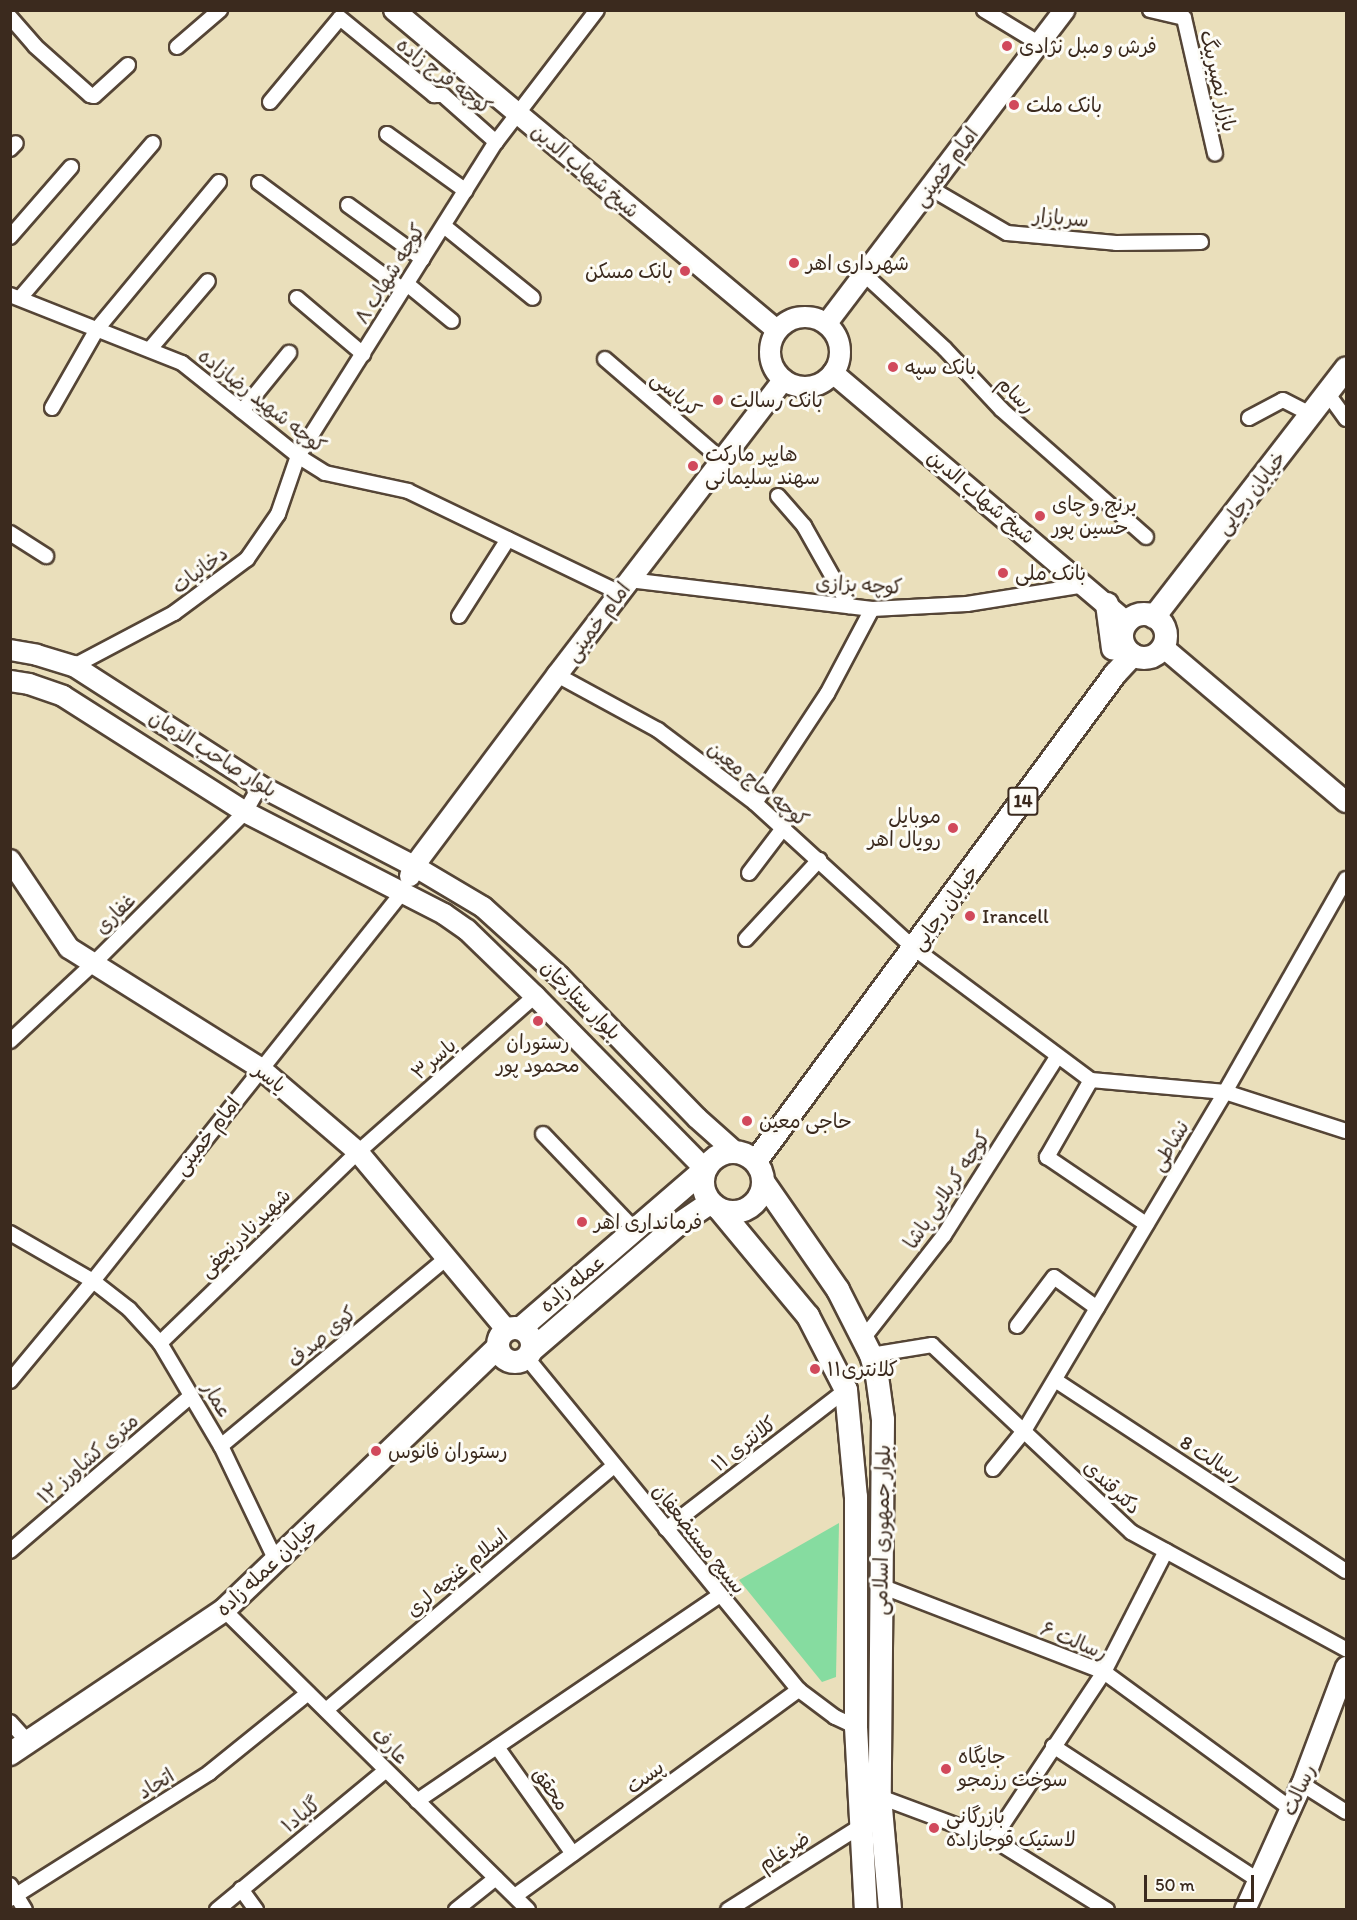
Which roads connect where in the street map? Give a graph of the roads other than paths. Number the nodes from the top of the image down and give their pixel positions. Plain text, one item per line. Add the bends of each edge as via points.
1 (220, 10) edge
2 (394, 10) edge
3 (597, 10) edge
4 (1065, 10) edge
5 (1150, 10) edge
6 (991, 12) edge
7 (335, 14) edge
8 (10, 17) edge
9 (1040, 44) junction
10 (177, 47) dead end
11 (128, 65) dead end
12 (270, 102) dead end
13 (516, 113) junction
14 (387, 134) dead end
15 (496, 142) junction
16 (153, 143) dead end
17 (1215, 153) dead end
18 (71, 167) dead end
19 (219, 182) dead end
20 (258, 183) dead end
21 (930, 188) junction
22 (466, 191) junction
23 (348, 205) dead end
24 (444, 226) junction
25 (10, 237) edge
26 (1201, 242) dead end
27 (423, 259) junction
28 (864, 274) junction
29 (208, 281) dead end
30 (405, 287) junction
31 (15, 297) edge
32 (297, 298) dead end
33 (533, 298) dead end
34 (452, 321) dead end
35 (827, 324) junction
36 (97, 329) junction
37 (777, 330) junction
38 (150, 349) junction
39 (289, 354) dead end
40 (363, 354) junction
41 (605, 359) dead end
42 (1347, 369) edge
43 (783, 380) junction
44 (841, 380) junction
45 (1328, 394) junction
46 (770, 398) junction
47 (52, 408) dead end
48 (242, 411) junction
49 (1313, 415) junction
50 (1250, 418) dead end
51 (1347, 420) edge
52 (298, 456) junction
53 (721, 459) junction
54 (778, 496) dead end
55 (10, 533) edge
56 (1146, 537) dead end
57 (508, 539) junction
58 (46, 556) dead end
59 (1086, 585) junction
60 (624, 587) junction
61 (1107, 604) junction
62 (849, 606) junction
63 (872, 609) junction
64 (459, 616) dead end
65 (1155, 617) junction
66 (1127, 622) junction
67 (1163, 647) junction
68 (10, 650) edge
69 (1133, 655) junction
70 (74, 666) junction
71 (1116, 674) junction
72 (557, 675) junction
73 (10, 681) edge
74 (260, 786) junction
75 (756, 802) junction
76 (1347, 802) edge
77 (245, 812) junction
78 (784, 827) junction
79 (10, 860) edge
80 (819, 860) junction
81 (414, 866) junction
82 (748, 873) dead end
83 (1347, 879) edge
84 (16, 883) edge
85 (403, 891) junction
86 (746, 939) dead end
87 (915, 949) junction
88 (94, 963) junction
89 (535, 996) junction
90 (10, 1041) edge
91 (1057, 1057) junction
92 (260, 1068) junction
93 (1091, 1080) junction
94 (1225, 1092) junction
95 (1347, 1131) edge
96 (543, 1134) dead end
97 (734, 1151) junction
98 (358, 1152) junction
99 (756, 1161) junction
100 (705, 1169) junction
101 (764, 1183) junction
102 (715, 1206) junction
103 (1146, 1224) junction
104 (635, 1230) junction
105 (10, 1233) edge
106 (447, 1258) junction
107 (93, 1281) junction
108 (1097, 1308) junction
109 (1017, 1326) dead end
110 (508, 1335) junction
111 (160, 1343) junction
112 (867, 1348) junction
113 (529, 1354) junction
114 (1055, 1380) junction
115 (10, 1381) edge
116 (846, 1390) junction
117 (191, 1396) junction
118 (1024, 1431) junction
119 (221, 1446) junction
120 (614, 1466) junction
121 (993, 1469) dead end
122 (666, 1529) junction
123 (10, 1551) edge
124 (1166, 1551) junction
125 (276, 1561) junction
126 (1347, 1571) edge
127 (882, 1586) junction
128 (720, 1595) junction
129 (224, 1610) junction
130 (1347, 1649) edge
131 (1347, 1667) edge
132 (1104, 1672) junction
133 (800, 1690) junction
134 (308, 1693) junction
135 (326, 1710) junction
136 (10, 1722) edge
137 (856, 1727) junction
138 (1053, 1746) junction
139 (497, 1747) junction
140 (20, 1748) edge
141 (386, 1770) junction
142 (1302, 1784) junction
143 (880, 1797) junction
144 (417, 1801) junction
145 (1291, 1809) junction
146 (1347, 1812) edge
147 (861, 1826) junction
148 (993, 1839) junction
149 (573, 1854) junction
150 (496, 1878) junction
151 (1258, 1880) junction
152 (241, 1890) junction
153 (12, 1893) edge
154 (514, 1896) junction
155 (25, 1910) edge
156 (217, 1910) edge
157 (256, 1910) edge
158 (456, 1910) edge
159 (528, 1910) edge
160 (729, 1910) edge
161 (866, 1910) edge
162 (890, 1910) edge
163 (1107, 1910) edge
164 (1245, 1910) edge

1 - 10 street
2 - 13 main road, شیخ شهاب الدین
3 - 13 street, کوچه شهاب ۸
4 - 9 main road, امام خمینی
5 - 17 street, بازار نصیربیگ via 1184,18
6 - 9 street
7 - 12 street, کوچه فرج زاده
7 - 15 street, کوچه فرج زاده via 434,94 443,95
8 - 11 street via 35,46 94,96
9 - 21 main road, امام خمینی
13 - 15 street, کوچه شهاب ۸
13 - 37 main road, شیخ شهاب الدین
14 - 22 street
15 - 22 street, کوچه شهاب ۸
16 - 31 street
18 - 25 street
19 - 36 street
20 - 30 street
21 - 26 street, سربازار via 1007,233 1116,243
21 - 28 main road, امام خمینی
22 - 24 street, کوچه شهاب ۸
23 - 27 street
24 - 27 street, کوچه شهاب ۸
24 - 33 street
27 - 30 street, کوچه شهاب ۸
28 - 35 main road, امام خمینی
28 - 56 street, رسام via 945,349 1002,410
29 - 38 street
30 - 34 street
30 - 40 street, کوچه شهاب ۸
31 - 36 street, کوچه شهید رضازاده
32 - 40 street
35 - 37 main road via 806,316
35 - 44 main road via 839,342
36 - 38 street, کوچه شهید رضازاده
36 - 47 street
37 - 43 main road via 770,351 771,362
38 - 48 street, کوچه شهید رضازاده via 182,363
39 - 48 street
40 - 52 street, کوچه شهاب ۸
41 - 53 street, کرباسی
42 - 45 main road, خیابان رجایی
43 - 44 main road via 804,387
43 - 46 main road, امام خمینی
44 - 46 main road via 818,397
44 - 59 main road, شیخ شهاب الدین
45 - 49 main road, خیابان رجایی
45 - 51 street
46 - 53 main road, امام خمینی
48 - 52 street, کوچه شهید رضازاده
49 - 50 street via 1283,400
49 - 65 main road, خیابان رجایی
52 - 57 street, کوچه شهید رضازاده via 325,473 408,491
52 - 70 street, دخانیات via 278,514 247,559 174,613
53 - 60 main road, امام خمینی
54 - 62 street via 804,526
55 - 58 street
57 - 60 street, کوچه شهید رضازاده
57 - 64 street
59 - 61 main road, شیخ شهاب الدین
59 - 63 street, کوچه بزازی via 967,604
60 - 62 street, کوچه بزازی
60 - 72 main road, امام خمینی
61 - 66 main road, شیخ شهاب الدین
61 - 71 main road
62 - 63 street, کوچه بزازی
63 - 75 street via 827,694
65 - 66 main road via 1138,615
65 - 67 main road via 1165,630
66 - 69 main road via 1122,642
67 - 69 main road via 1149,657
67 - 76 main road
68 - 70 main road, بلوار صاحب الزمان
69 - 71 main road, خیابان رجایی / 14
70 - 74 main road, بلوار صاحب الزمان
71 - 87 main road, خیابان رجایی / 14
72 - 75 street, کوچه حاج معین via 658,729
72 - 81 main road, امام خمینی
73 - 77 main road, بلوار صاحب الزمان via 63,696
74 - 77 street, غفاری
74 - 81 main road, بلوار صاحب الزمان
75 - 78 street, کوچه حاج معین
77 - 85 main road, بلوار صاحب الزمان
77 - 88 street, غفاری
78 - 80 street, کوچه حاج معین
78 - 82 street
79 - 84 main road, یاسر
80 - 86 street
80 - 87 street, کوچه حاج معین
81 - 85 main road, امام خمینی
81 - 97 main road, بلوار ستارخان via 483,907 559,976
83 - 94 street, نشاطی
84 - 88 main road, یاسر via 69,948
85 - 89 main road, بلوار ستارخان via 467,930
85 - 92 street, امام خمینی
87 - 91 street, کوچه حاج معین
87 - 99 main road, خیابان رجایی
88 - 90 street, غفاری
88 - 92 main road, یاسر
89 - 98 street, یاسر۳
89 - 100 main road, بلوار ستارخان
91 - 93 street, کوچه حاج معین
91 - 112 street, کوچه کربلایی پاشا
92 - 98 main road, یاسر
92 - 107 street, امام خمینی
93 - 94 street
93 - 103 street via 1047,1158
94 - 95 street
94 - 103 street, نشاطی
96 - 104 street
97 - 99 main road
97 - 100 main road via 712,1159
98 - 106 main road, یاسر
98 - 111 street, شهیدنادرنجفی
99 - 101 main road
100 - 102 main road via 704,1193
100 - 104 main road, عمله زاده
101 - 102 main road via 754,1205 743,1211 731,1213
101 - 112 main road, بلوار جمهوری اسلامی via 838,1290
102 - 113 main road, عمله زاده via 676,1226
102 - 116 main road, بلوار جمهوری اسلامی via 808,1317
103 - 108 street, نشاطی
104 - 110 main road, عمله زاده
105 - 107 street
106 - 110 main road, یاسر
106 - 119 street, کوی صدف
107 - 111 street, عمار via 129,1309
107 - 115 street, امام خمینی
108 - 109 street via 1054,1277
108 - 114 street, نشاطی
110 - 113 main road via 528,1333 532,1341
110 - 113 main road via 501,1356 509,1362 519,1362
110 - 125 main road, خیابان عمله زاده
111 - 117 street, عمار
112 - 118 street, دکترقندی via 932,1345
112 - 127 main road, بلوار جمهوری اسلامی via 877,1376 883,1420
113 - 120 street, بسیج مستضعفان
114 - 118 street, نشاطی
114 - 126 street, رسالت 8
116 - 122 street, کلانتری ۱۱
116 - 137 main road, بلوار جمهوری اسلامی via 856,1497
117 - 119 street, عمار
117 - 123 street, ۱۲ متری کشاورز
118 - 121 street, نشاطی
118 - 124 street, دکترقندی via 1131,1532
119 - 125 street, عمار
120 - 122 street, بسیج مستضعفان
120 - 135 street, اسلام غنچه لری
122 - 128 street, بسیج مستضعفان
124 - 130 street, دکترقندی
124 - 132 street
125 - 129 main road, خیابان عمله زاده
127 - 132 street, رسالت ۶
127 - 143 main road, بلوار جمهوری اسلامی
128 - 133 street, بسیج مستضعفان
128 - 139 street
129 - 134 street, عارف
129 - 140 main road, خیابان عمله زاده
131 - 142 main road, رسالت
132 - 138 street
132 - 145 street, رسالت ۶
133 - 137 street, بسیج مستضعفان via 835,1717
133 - 149 street, پست
134 - 135 street, عارف
134 - 153 street, اتحاد via 209,1773
135 - 141 street, عارف
136 - 140 street
137 - 147 main road, بلوار جمهوری اسلامی
138 - 148 street
138 - 151 street
139 - 144 street
139 - 149 street, محقق
141 - 144 street, عارف
141 - 152 street, گلباد۱
142 - 145 main road, رسالت
142 - 146 street
143 - 148 street
143 - 162 main road, بلوار جمهوری اسلامی
144 - 150 street, عارف
145 - 151 main road, رسالت
147 - 160 street, ضرغام
147 - 161 main road, بلوار جمهوری اسلامی
148 - 163 street
149 - 154 street, پست
150 - 154 street, عارف
150 - 158 street
151 - 164 main road, رسالت
152 - 156 street, گلباد۱
152 - 157 street
153 - 155 street
154 - 159 street, عارف

